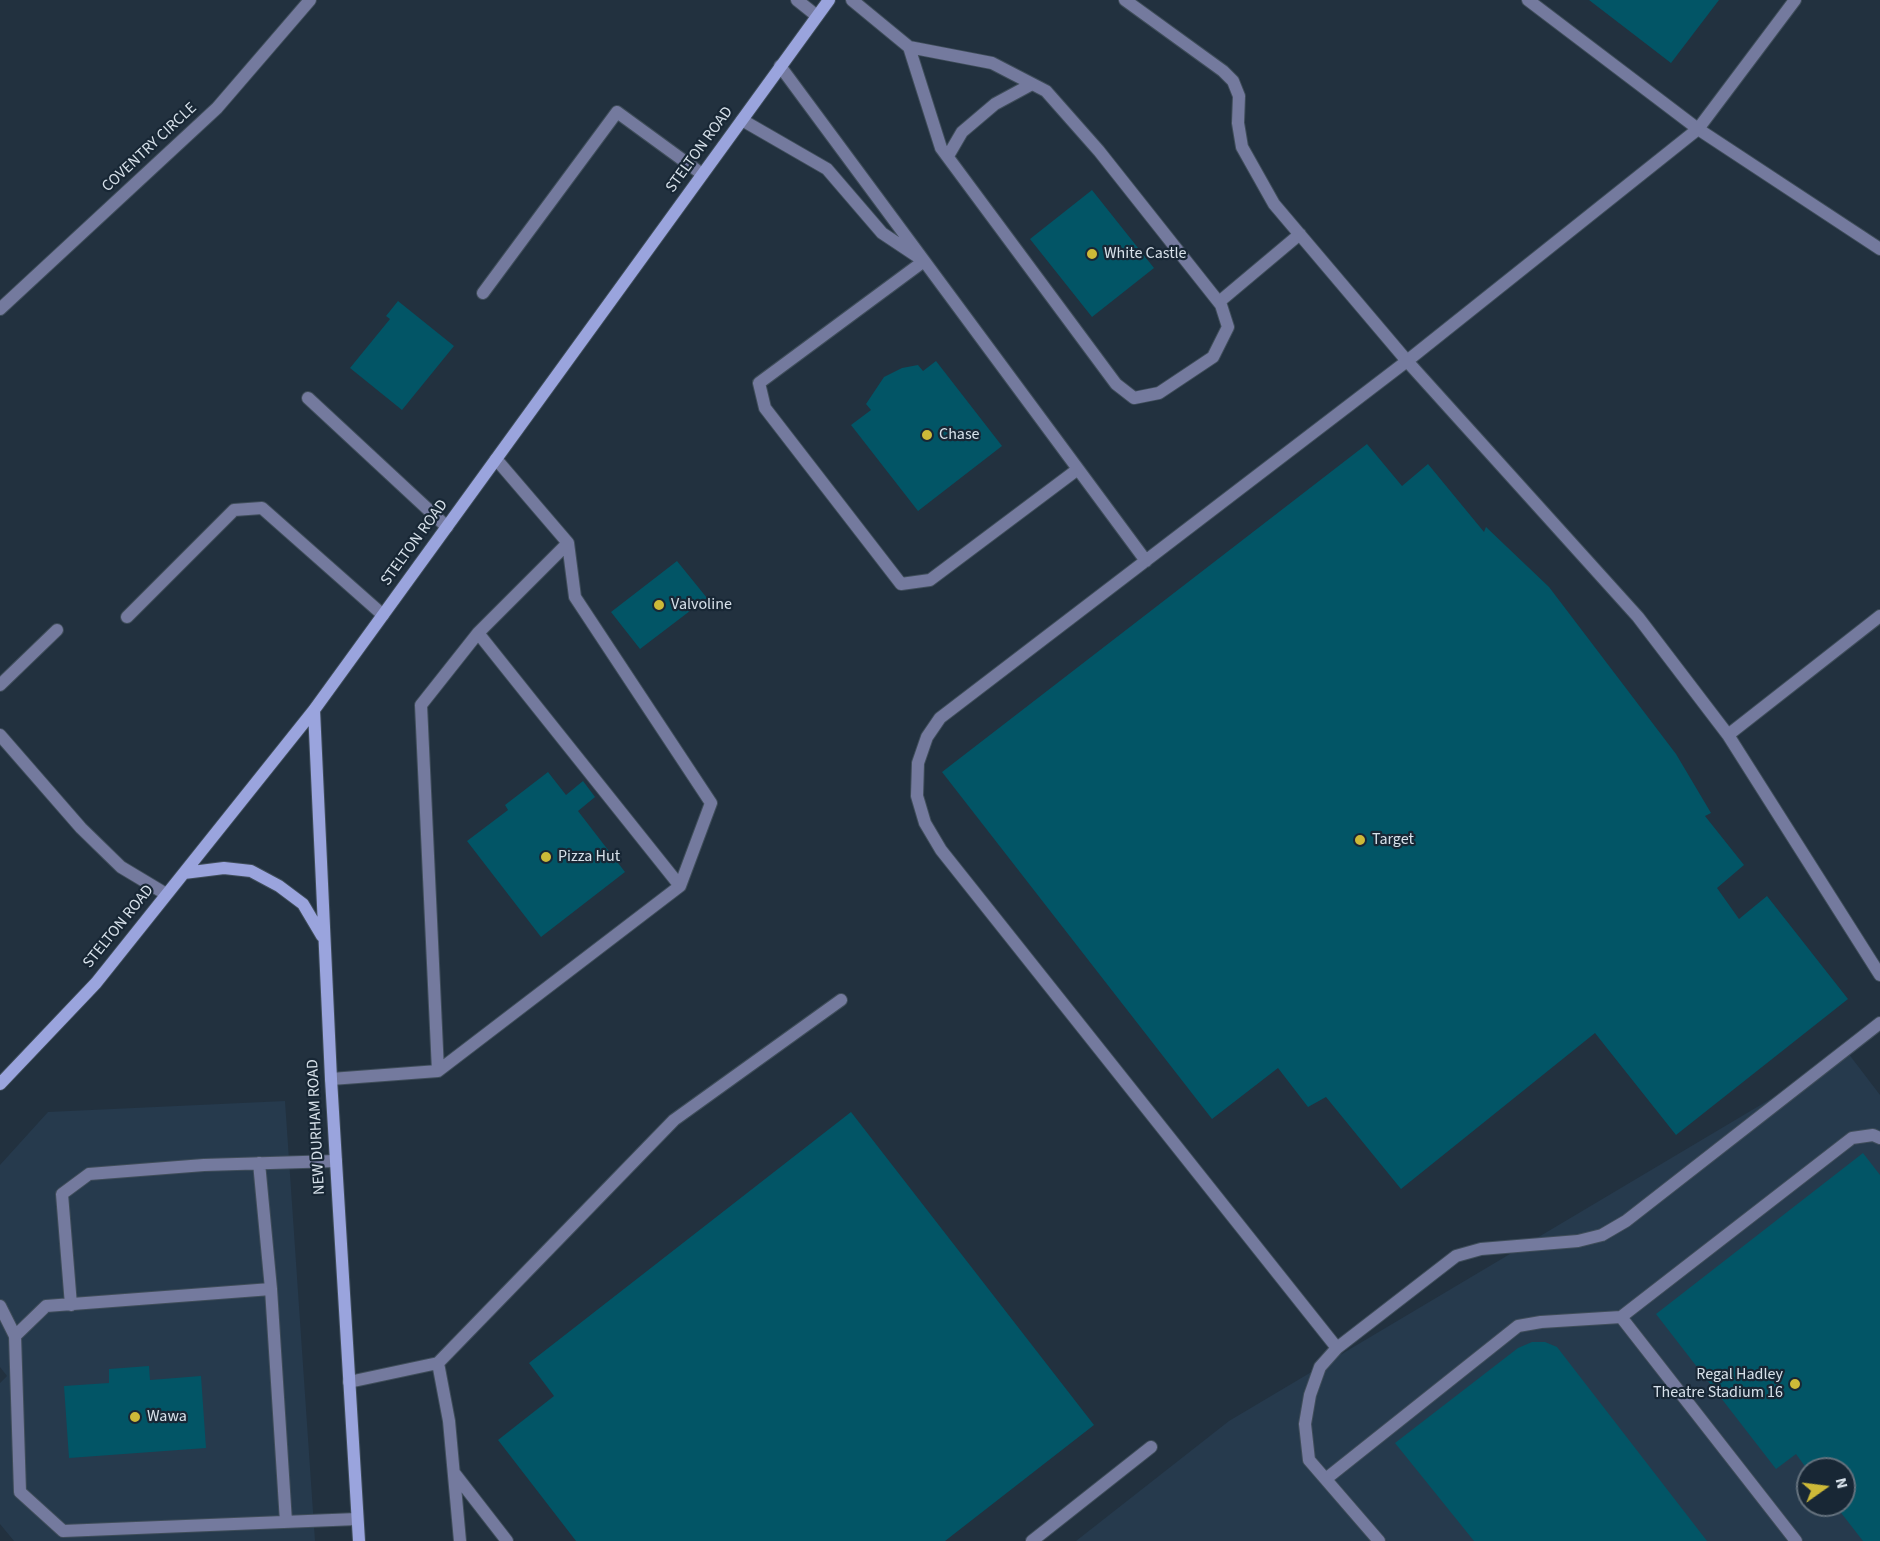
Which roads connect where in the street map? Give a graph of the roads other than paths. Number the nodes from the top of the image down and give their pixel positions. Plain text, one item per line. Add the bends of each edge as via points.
1 (310, 0) edge
2 (797, 0) edge
3 (829, 0) edge
4 (852, 0) edge
5 (1125, 0) edge
6 (1528, 0) edge
7 (1795, 0) edge
8 (817, 16) junction
9 (909, 47) junction
10 (780, 66) junction
11 (1032, 84) junction
12 (742, 120) junction
13 (1698, 129) junction
14 (948, 156) junction
15 (702, 174) junction
16 (1300, 234) junction
17 (1880, 249) edge
18 (924, 261) junction
19 (483, 293) dead end
20 (1218, 302) junction
21 (0, 309) edge
22 (1407, 361) junction
23 (308, 398) dead end
24 (496, 459) junction
25 (1078, 469) junction
26 (447, 527) junction
27 (568, 543) junction
28 (1146, 561) junction
29 (383, 615) junction
30 (1880, 616) edge
31 (127, 617) dead end
32 (57, 630) dead end
33 (477, 633) junction
34 (0, 685) edge
35 (314, 710) junction
36 (0, 735) edge
37 (1728, 735) junction
38 (184, 873) junction
39 (680, 886) junction
40 (166, 894) junction
41 (324, 938) junction
42 (1880, 975) edge
43 (841, 1000) dead end
44 (1880, 1023) edge
45 (438, 1071) junction
46 (331, 1079) junction
47 (0, 1084) edge
48 (1880, 1138) edge
49 (336, 1161) junction
50 (259, 1163) junction
51 (271, 1289) junction
52 (71, 1305) junction
53 (0, 1306) edge
54 (1621, 1317) junction
55 (15, 1336) junction
56 (1337, 1348) junction
57 (438, 1363) junction
58 (349, 1382) junction
59 (1151, 1447) dead end
60 (454, 1473) junction
61 (1327, 1478) junction
62 (357, 1519) junction
63 (286, 1522) junction
64 (358, 1541) edge
65 (460, 1541) edge
66 (507, 1541) edge
67 (1032, 1541) edge
68 (1379, 1541) edge
69 (1796, 1541) edge

1 - 21 street, COVENTRY CIRCLE via 217,108
2 - 8 street
3 - 8 main road, STELTON ROAD
4 - 9 street
5 - 16 street via 1233,81 1239,96 1242,147 1274,204
6 - 13 street
7 - 13 street
8 - 10 main road, STELTON ROAD
9 - 11 street via 992,63
9 - 14 street via 941,148
10 - 12 main road, STELTON ROAD
10 - 18 street
11 - 14 street via 995,104 962,132
11 - 20 street via 1046,91 1099,151
12 - 15 main road, STELTON ROAD
12 - 18 street via 827,169 882,233
13 - 17 street
13 - 22 street
14 - 20 street via 1116,384 1134,398 1159,393 1213,357 1228,327
15 - 19 street via 617,112
15 - 24 main road, STELTON ROAD
16 - 20 street
16 - 22 street
18 - 25 street
18 - 25 street via 759,383 765,408 901,584 930,580
22 - 28 street
22 - 37 street via 1638,617
23 - 26 street
24 - 26 main road, STELTON ROAD
24 - 27 street
25 - 28 street
26 - 29 main road, STELTON ROAD
27 - 33 street
27 - 39 street via 575,597 711,803
28 - 56 street via 940,718 927,737 918,763 917,796 925,823 941,850
29 - 31 street via 262,508 234,510
29 - 35 main road, STELTON ROAD
30 - 37 street
32 - 34 street
33 - 39 street
33 - 45 street via 421,705
35 - 38 main road, STELTON ROAD
35 - 41 main road, NEW DURHAM ROAD
36 - 40 street via 81,828 121,867
37 - 42 street
38 - 40 main road, STELTON ROAD
38 - 41 main road via 224,868 251,871 303,904
39 - 45 street
40 - 47 main road, STELTON ROAD via 96,983
41 - 46 main road, NEW DURHAM ROAD
43 - 57 street via 674,1120
44 - 56 street via 1626,1221 1602,1235 1578,1241 1481,1249 1456,1256
45 - 46 street
46 - 49 main road, NEW DURHAM ROAD
48 - 54 street via 1852,1138
49 - 50 street
49 - 58 main road, NEW DURHAM ROAD
50 - 51 street
50 - 52 street via 89,1174 80,1180 62,1194
51 - 52 street
51 - 63 street
52 - 55 street via 46,1306
53 - 55 street
54 - 61 street via 1518,1326
54 - 69 street
55 - 63 street via 20,1492 63,1531
56 - 61 street via 1320,1367 1305,1424 1309,1460
57 - 58 street
57 - 60 street
58 - 62 main road, NEW DURHAM ROAD
59 - 67 street
60 - 65 street
60 - 66 street
61 - 68 street
62 - 63 street
62 - 64 main road, NEW DURHAM ROAD

